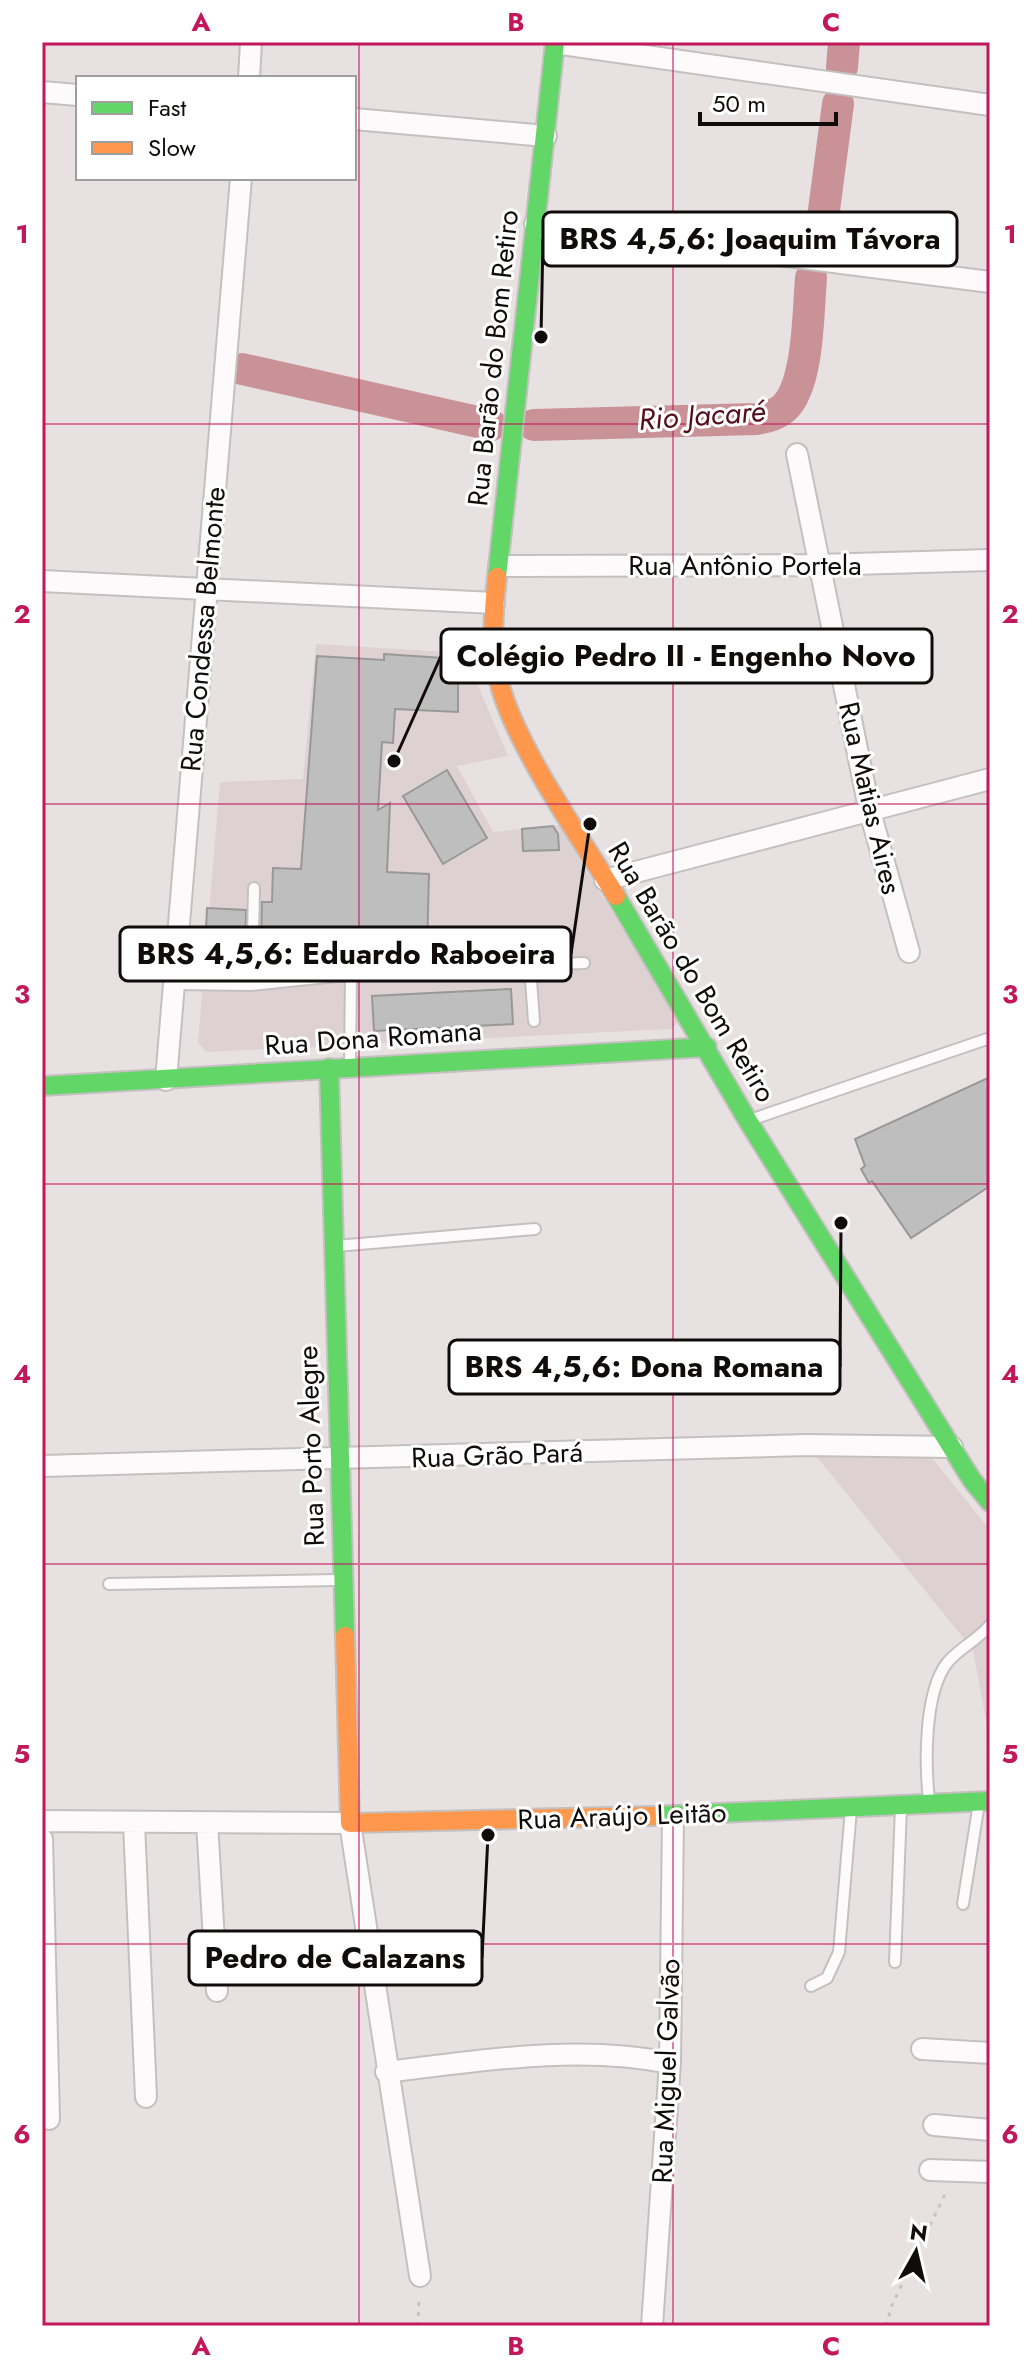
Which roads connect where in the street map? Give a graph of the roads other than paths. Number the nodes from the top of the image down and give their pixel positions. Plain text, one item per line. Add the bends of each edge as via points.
1 (251, 42) edge
2 (555, 42) edge
3 (249, 76) edge
4 (42, 92) edge
5 (76, 95) edge
6 (990, 105) edge
7 (356, 119) edge
8 (546, 136) junction
9 (241, 180) edge
10 (535, 224) junction
11 (990, 282) edge
12 (797, 454) dead end
13 (990, 560) edge
14 (819, 565) junction
15 (499, 566) junction
16 (42, 581) edge
17 (206, 589) junction
18 (494, 603) junction
19 (990, 779) edge
20 (869, 808) junction
21 (605, 880) junction
22 (254, 888) dead end
23 (909, 952) dead end
24 (584, 963) dead end
25 (530, 966) junction
26 (351, 974) junction
27 (174, 984) junction
28 (252, 985) junction
29 (534, 1021) dead end
30 (990, 1038) edge
31 (707, 1047) junction
32 (350, 1067) junction
33 (329, 1068) junction
34 (166, 1080) junction
35 (42, 1086) edge
36 (748, 1121) junction
37 (535, 1229) dead end
38 (334, 1246) junction
39 (952, 1447) junction
40 (340, 1460) junction
41 (42, 1466) edge
42 (990, 1502) edge
43 (343, 1580) junction
44 (109, 1584) dead end
45 (990, 1625) edge
46 (985, 1801) edge
47 (929, 1804) junction
48 (901, 1805) junction
49 (851, 1807) junction
50 (673, 1816) junction
51 (42, 1821) edge
52 (207, 1822) junction
53 (134, 1823) junction
54 (350, 1823) junction
55 (42, 1839) edge
56 (963, 1904) dead end
57 (895, 1962) dead end
58 (811, 1986) dead end
59 (217, 1991) dead end
60 (922, 2049) dead end
61 (990, 2053) edge
62 (670, 2063) junction
63 (386, 2072) junction
64 (146, 2097) dead end
65 (49, 2119) dead end
66 (934, 2125) dead end
67 (990, 2130) edge
68 (930, 2170) dead end
69 (990, 2172) edge
70 (420, 2276) road end
71 (652, 2326) edge

1 - 3 street
2 - 6 street
2 - 8 street, Rua Barão do Bom Retiro
4 - 5 street
7 - 8 street
8 - 10 street, Rua Barão do Bom Retiro
9 - 17 street, Rua Condessa Belmonte
10 - 11 street
10 - 15 street, Rua Barão do Bom Retiro
12 - 14 street, Rua Matias Aires
13 - 14 street, Rua Antônio Portela
14 - 15 street, Rua Antônio Portela
14 - 20 street, Rua Matias Aires
15 - 18 street, Rua Barão do Bom Retiro
16 - 17 street
17 - 18 street
17 - 27 street, Rua Condessa Belmonte
18 - 21 street, Rua Barão do Bom Retiro via 493,647 500,685 526,744
19 - 20 street
20 - 21 street
20 - 23 street, Rua Matias Aires
21 - 31 street, Rua Barão do Bom Retiro
22 - 28 lane
24 - 25 lane
25 - 26 lane
25 - 29 lane
26 - 28 lane
26 - 32 lane
27 - 28 lane
27 - 34 street, Rua Condessa Belmonte
30 - 36 lane
31 - 32 street, Rua Dona Romana
31 - 36 street, Rua Barão do Bom Retiro
32 - 33 street, Rua Dona Romana
33 - 34 street, Rua Dona Romana
33 - 38 street, Rua Porto Alegre
34 - 35 street, Rua Dona Romana
36 - 39 street, Rua Barão do Bom Retiro
37 - 38 lane
38 - 40 street, Rua Porto Alegre
39 - 40 street, Rua Grão Pará via 806,1445
39 - 42 street, Rua Barão do Bom Retiro
40 - 41 street, Rua Grão Pará
40 - 43 street, Rua Porto Alegre
43 - 44 lane
43 - 54 street, Rua Porto Alegre
45 - 47 lane via 949,1660 937,1679 926,1771
46 - 47 street, Rua Araújo Leitão
46 - 56 lane
47 - 48 street, Rua Araújo Leitão
48 - 49 street, Rua Araújo Leitão
48 - 57 lane
49 - 50 street, Rua Araújo Leitão
49 - 58 lane via 839,1952 827,1978
50 - 54 street, Rua Araújo Leitão
50 - 62 street, Rua Miguel Galvão
51 - 53 street, Rua Araújo Leitão
52 - 53 street, Rua Araújo Leitão
52 - 54 street, Rua Araújo Leitão
52 - 59 street
53 - 64 street
54 - 63 street
55 - 65 street
60 - 61 street
62 - 63 street via 617,2054 551,2056
62 - 71 street, Rua Miguel Galvão
63 - 70 street
66 - 67 street
68 - 69 street

